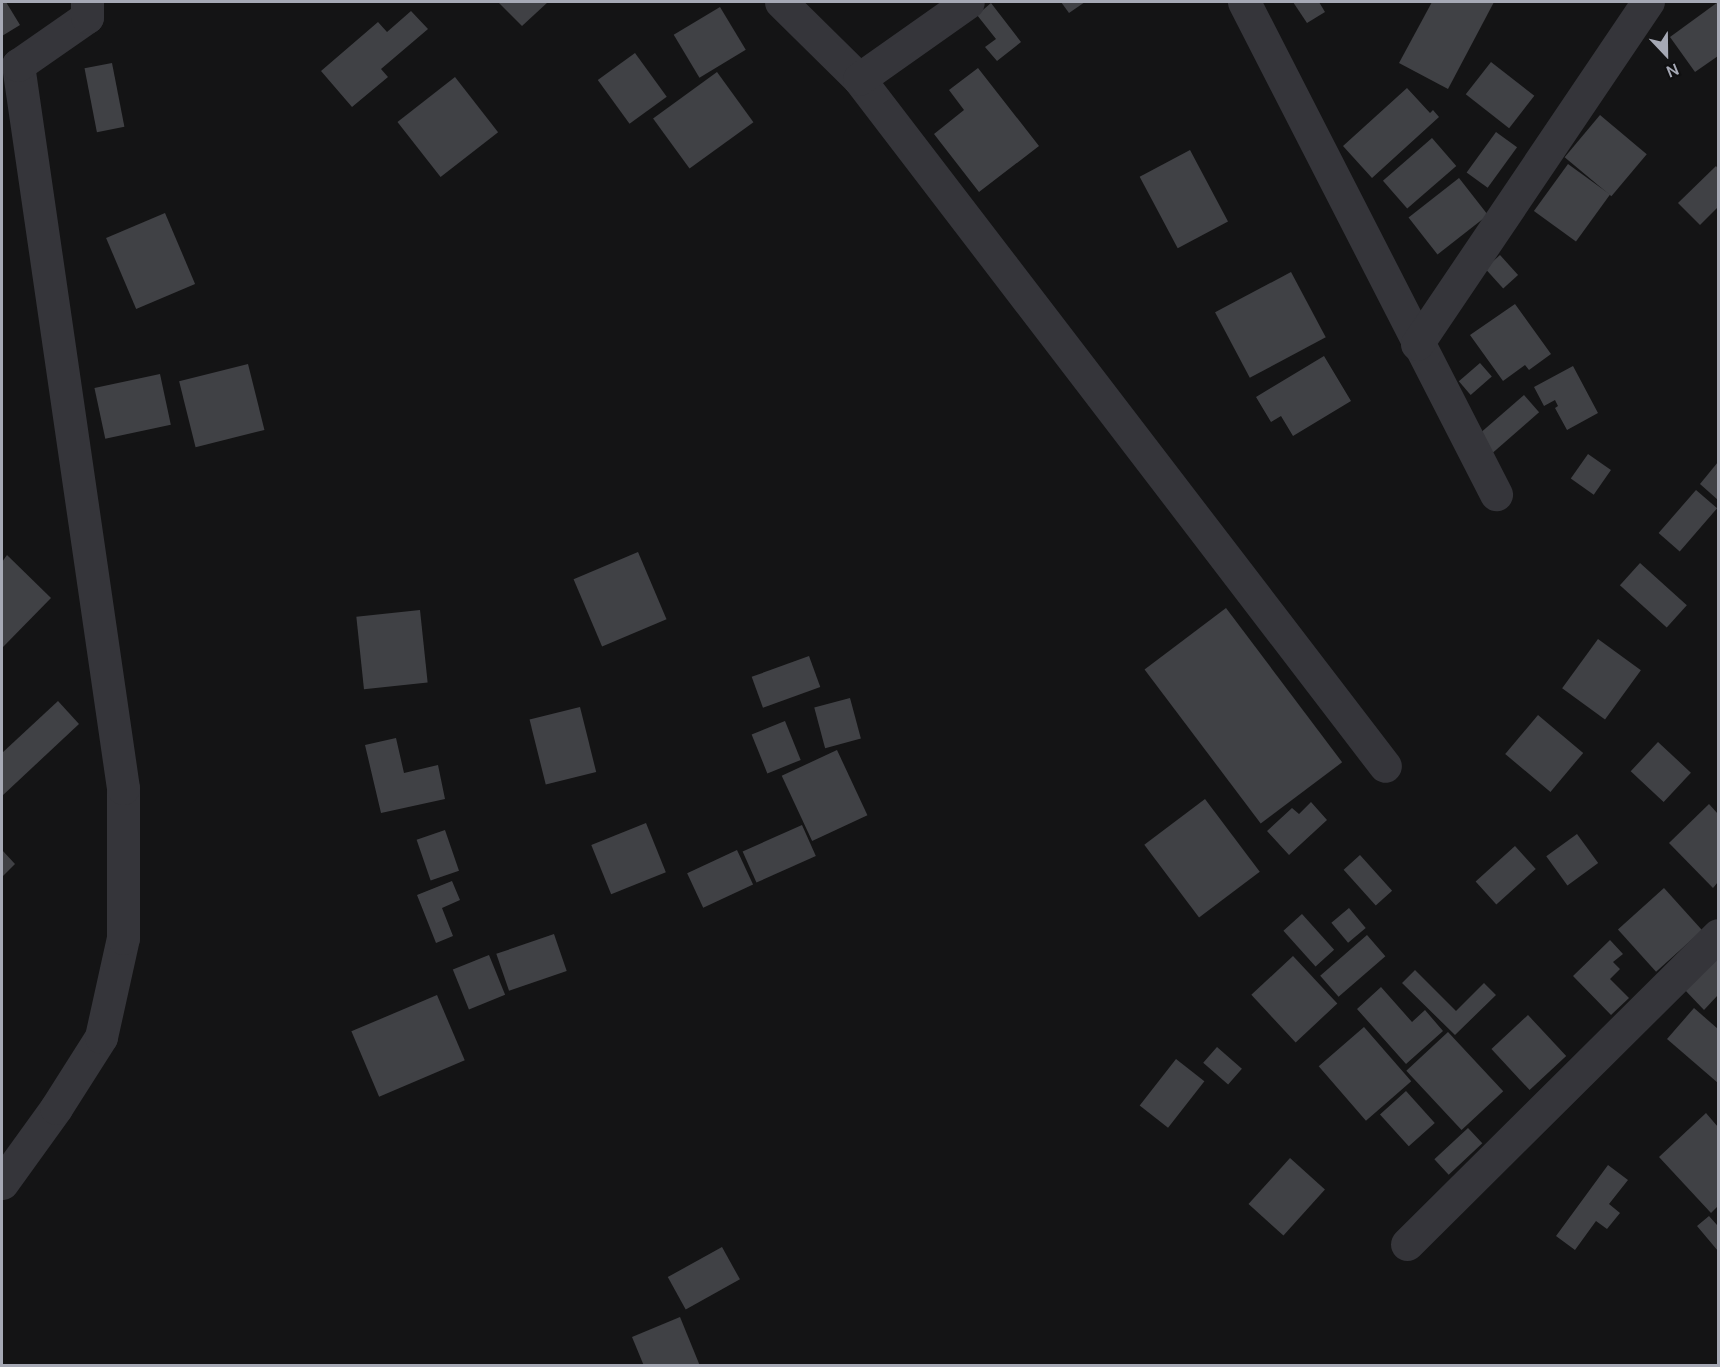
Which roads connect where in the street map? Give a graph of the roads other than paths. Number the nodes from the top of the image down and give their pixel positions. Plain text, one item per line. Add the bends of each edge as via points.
1 (87, 2) edge
2 (781, 2) edge
3 (968, 2) edge
4 (1244, 2) edge
5 (1648, 2) edge
6 (859, 79) junction
7 (1417, 344) junction
8 (1496, 494) dead end
9 (1385, 766) dead end
10 (1719, 935) edge
11 (2, 1183) edge
12 (1407, 1244) dead end

1 - 11 street via 87,17 18,66 123,788 123,938 101,1037
2 - 6 street
3 - 6 street
4 - 7 street
5 - 7 street
6 - 9 street
7 - 8 street
10 - 12 street

